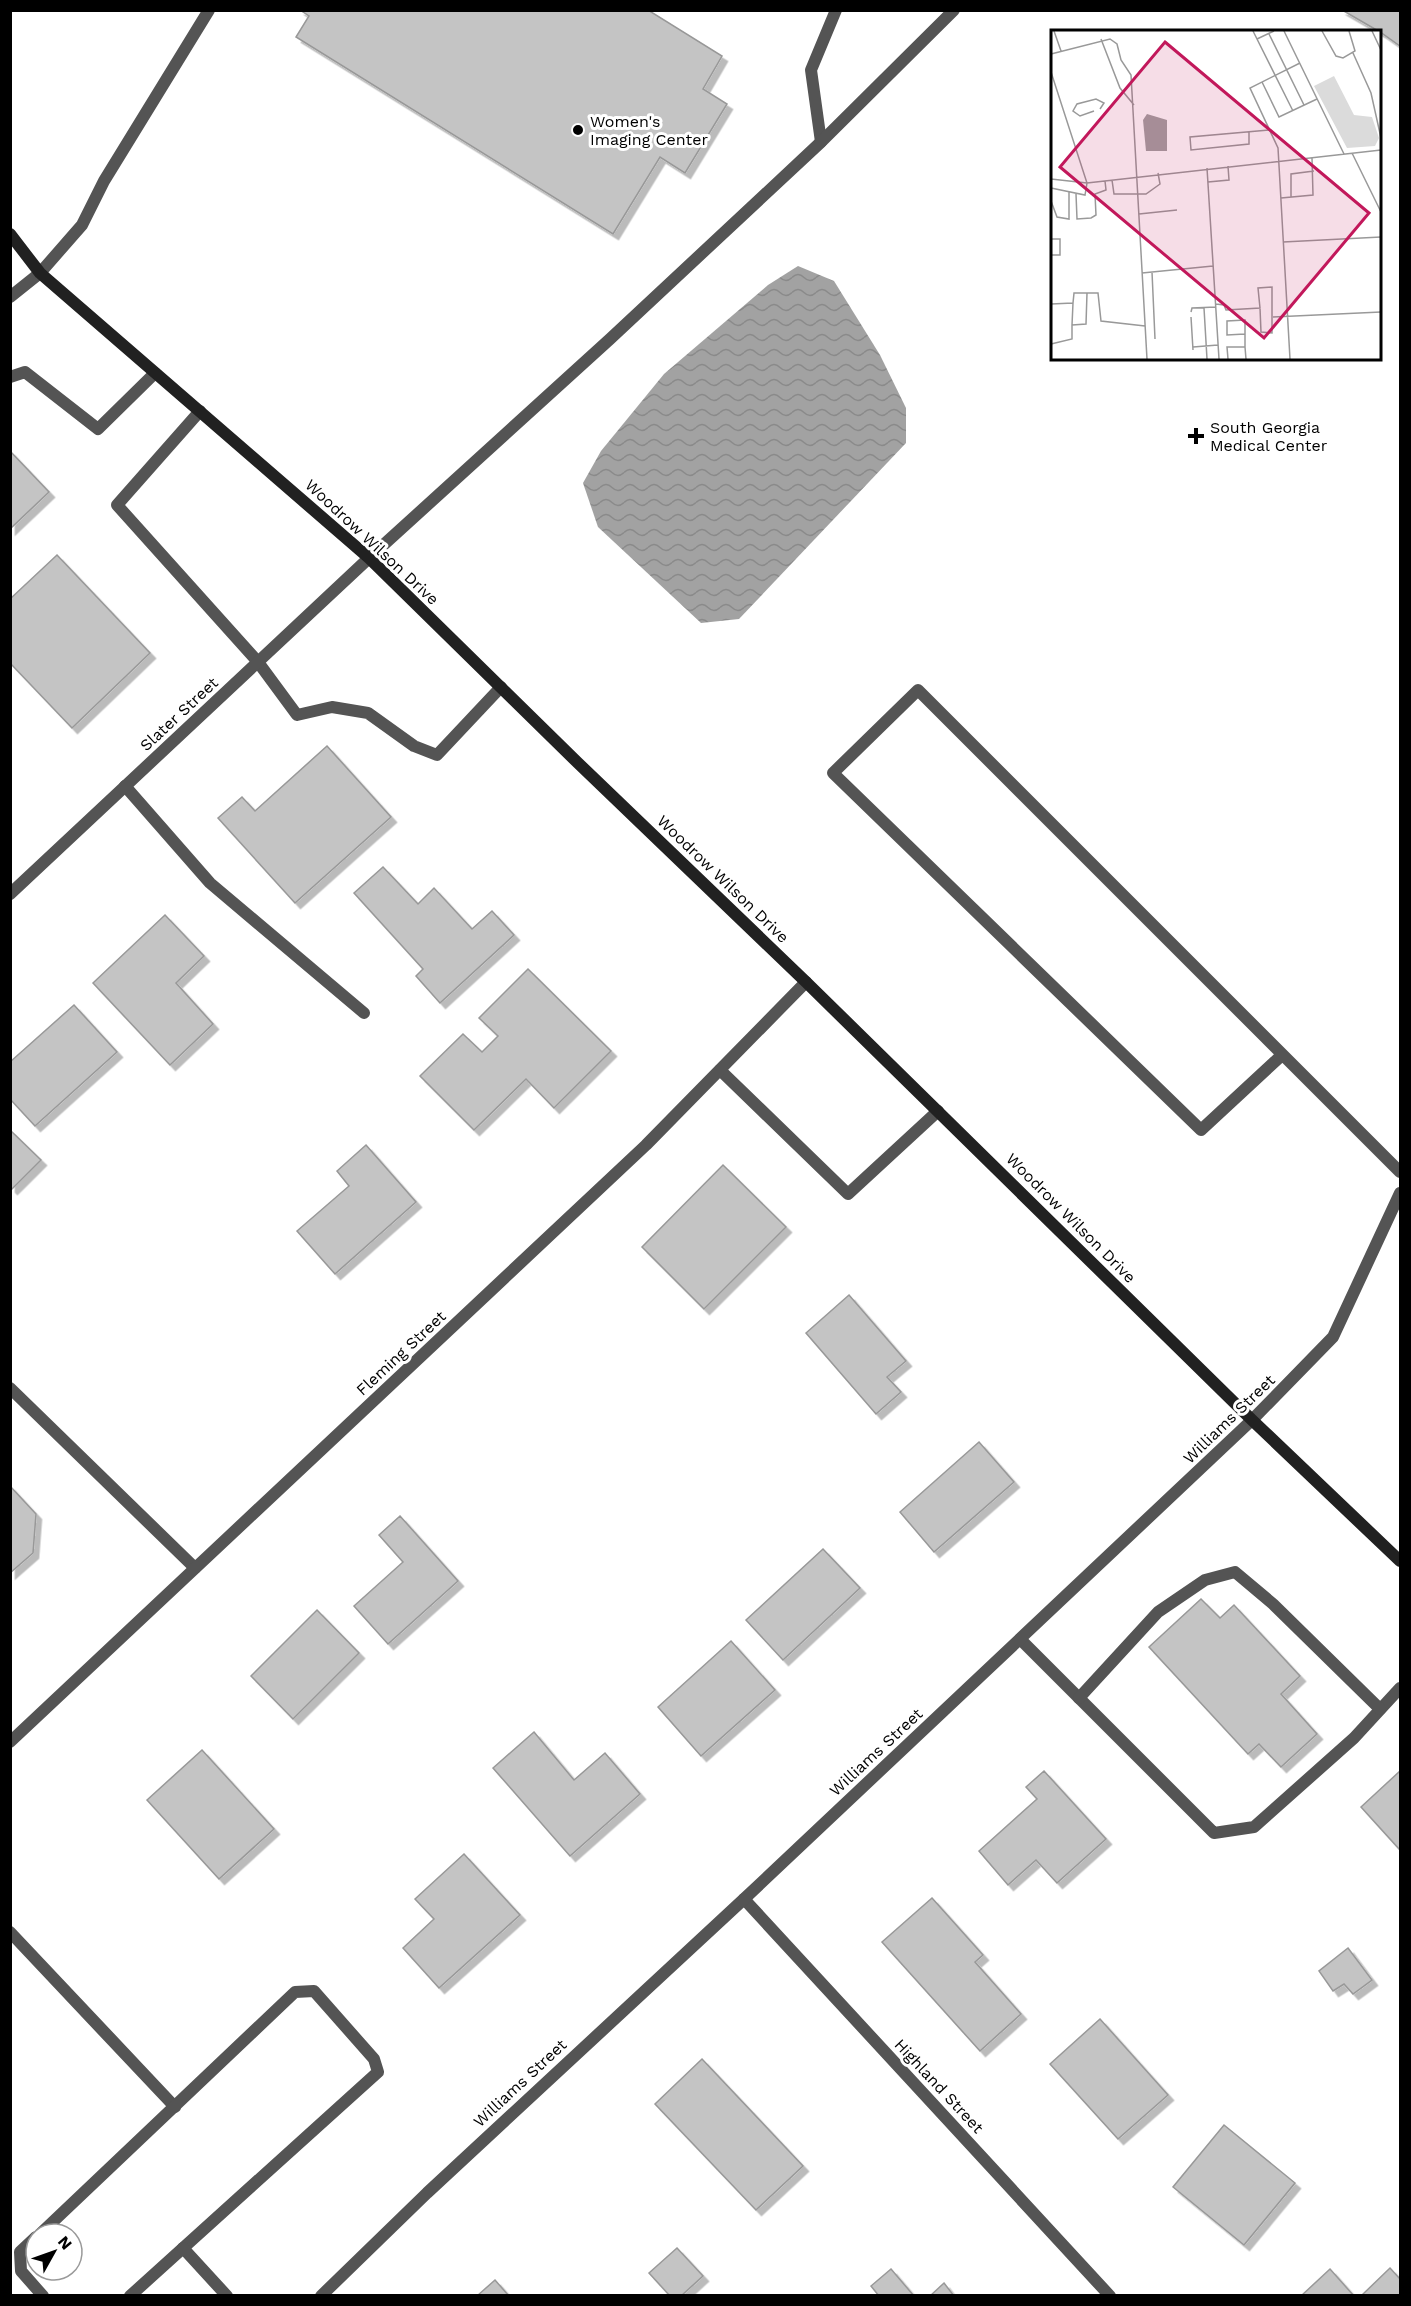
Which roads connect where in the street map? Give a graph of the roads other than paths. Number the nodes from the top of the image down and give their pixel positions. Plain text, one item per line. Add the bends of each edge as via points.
1 (209, 10) edge
2 (836, 10) edge
3 (954, 10) edge
4 (821, 141) junction
5 (10, 234) edge
6 (40, 273) junction
7 (10, 297) edge
8 (155, 373) junction
9 (10, 377) edge
10 (200, 411) junction
11 (369, 558) junction
12 (258, 662) junction
13 (501, 687) junction
14 (125, 786) junction
15 (10, 894) edge
16 (806, 981) junction
17 (364, 1013) dead end
18 (1282, 1055) junction
19 (720, 1070) junction
20 (938, 1111) junction
21 (1401, 1172) edge
22 (1401, 1194) edge
23 (10, 1388) edge
24 (1252, 1420) junction
25 (1401, 1561) edge
26 (195, 1568) junction
27 (1020, 1639) junction
28 (1401, 1688) edge
29 (1079, 1698) junction
30 (1380, 1709) junction
31 (10, 1742) edge
32 (744, 1899) junction
33 (10, 1932) edge
34 (175, 2107) junction
35 (53, 2222) edge
36 (24, 2248) edge
37 (183, 2248) junction
38 (24, 2274) edge
39 (31, 2282) edge
40 (43, 2295) edge
41 (130, 2295) edge
42 (227, 2295) edge
43 (321, 2295) edge
44 (1110, 2295) edge

1 - 6 street via 104,181 82,225
2 - 4 street via 811,70
3 - 4 street, Slater Street
4 - 11 street, Slater Street
5 - 6 main road, Woodrow Wilson Drive
6 - 7 street
6 - 8 main road, Woodrow Wilson Drive
8 - 9 street via 98,429 25,372
8 - 10 main road, Woodrow Wilson Drive
10 - 11 main road, Woodrow Wilson Drive
10 - 12 street via 117,505
11 - 12 street, Slater Street
11 - 13 main road, Woodrow Wilson Drive
12 - 13 street via 297,715 332,707 368,713 414,746 437,755
12 - 14 street, Slater Street
13 - 16 main road, Woodrow Wilson Drive
14 - 15 street, Slater Street
14 - 17 street via 210,884
16 - 19 street, Fleming Street
16 - 20 main road, Woodrow Wilson Drive
18 - 18 street via 918,690 833,773 1201,1130
18 - 21 street
19 - 20 street via 848,1194
19 - 26 street, Fleming Street via 455,1327
20 - 24 main road, Woodrow Wilson Drive
22 - 24 street, Williams Street via 1333,1337
23 - 26 street
24 - 25 main road, Woodrow Wilson Drive
24 - 27 street, Williams Street
26 - 31 street, Fleming Street
27 - 29 street
27 - 32 street, Williams Street
28 - 30 street
29 - 30 street via 1214,1833 1254,1827 1354,1738
29 - 30 street via 1158,1612 1205,1580 1235,1572
32 - 43 street, Williams Street
32 - 44 street, Highland Street
33 - 34 street
34 - 35 street
34 - 37 street via 295,1992 314,1991 374,2059 378,2072
36 - 38 street via 20,2252
37 - 41 street
37 - 42 street
39 - 40 street

